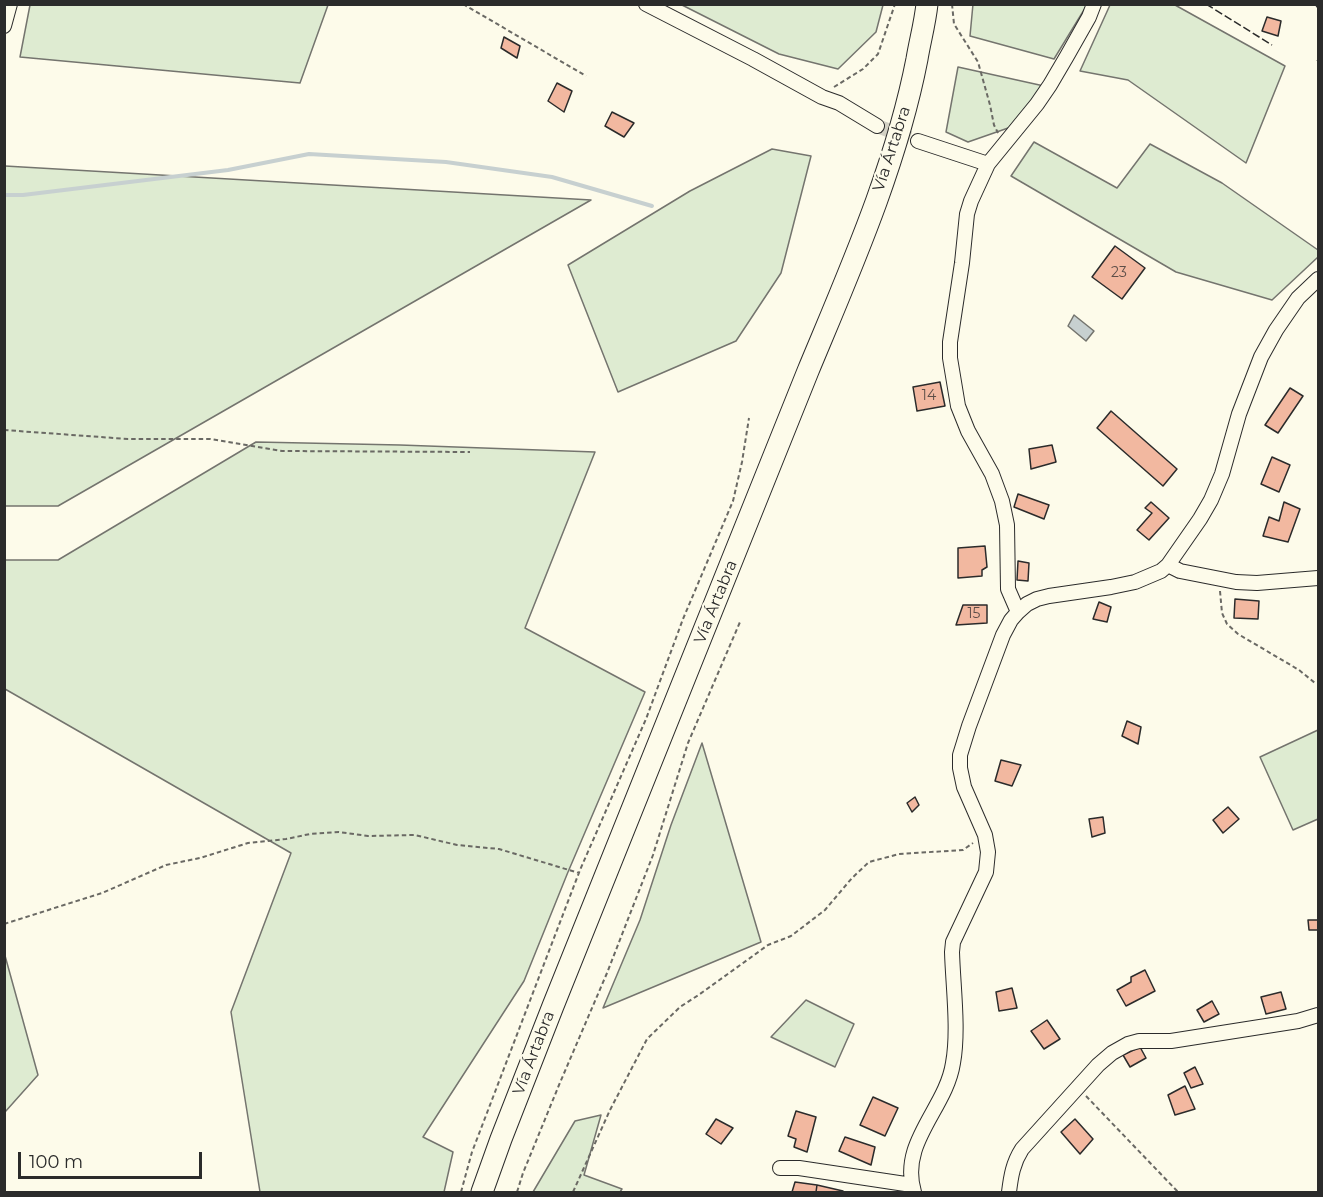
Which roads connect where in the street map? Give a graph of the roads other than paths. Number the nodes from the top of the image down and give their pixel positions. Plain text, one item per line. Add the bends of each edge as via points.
1 (10, 4) edge
2 (646, 4) edge
3 (927, 4) edge
4 (1094, 4) edge
5 (4, 26) edge
6 (877, 126) tunnel mouth
7 (918, 141) tunnel mouth
8 (988, 164) junction
9 (1318, 279) edge
10 (1168, 565) junction
11 (1318, 578) edge
12 (1018, 612) junction
13 (1318, 1015) edge
14 (780, 1168) dead end
15 (913, 1189) edge
16 (482, 1192) edge
17 (1009, 1192) edge

1 - 5 street
2 - 6 street
3 - 16 highway, Vía Ártabra via 910,96 866,228
4 - 8 street via 1050,85
7 - 8 street
8 - 12 street via 967,214 950,358 958,406 1002,501 1008,589
9 - 10 street via 1298,298 1261,357 1211,500
10 - 11 street via 1236,582
10 - 12 street via 1135,582 1037,599
12 - 15 street via 1003,635 960,755 964,787 985,835 986,872 954,942 953,1066 914,1150
13 - 17 street via 1171,1041 1139,1041 1112,1053 1022,1149 1015,1160
14 - 15 street

